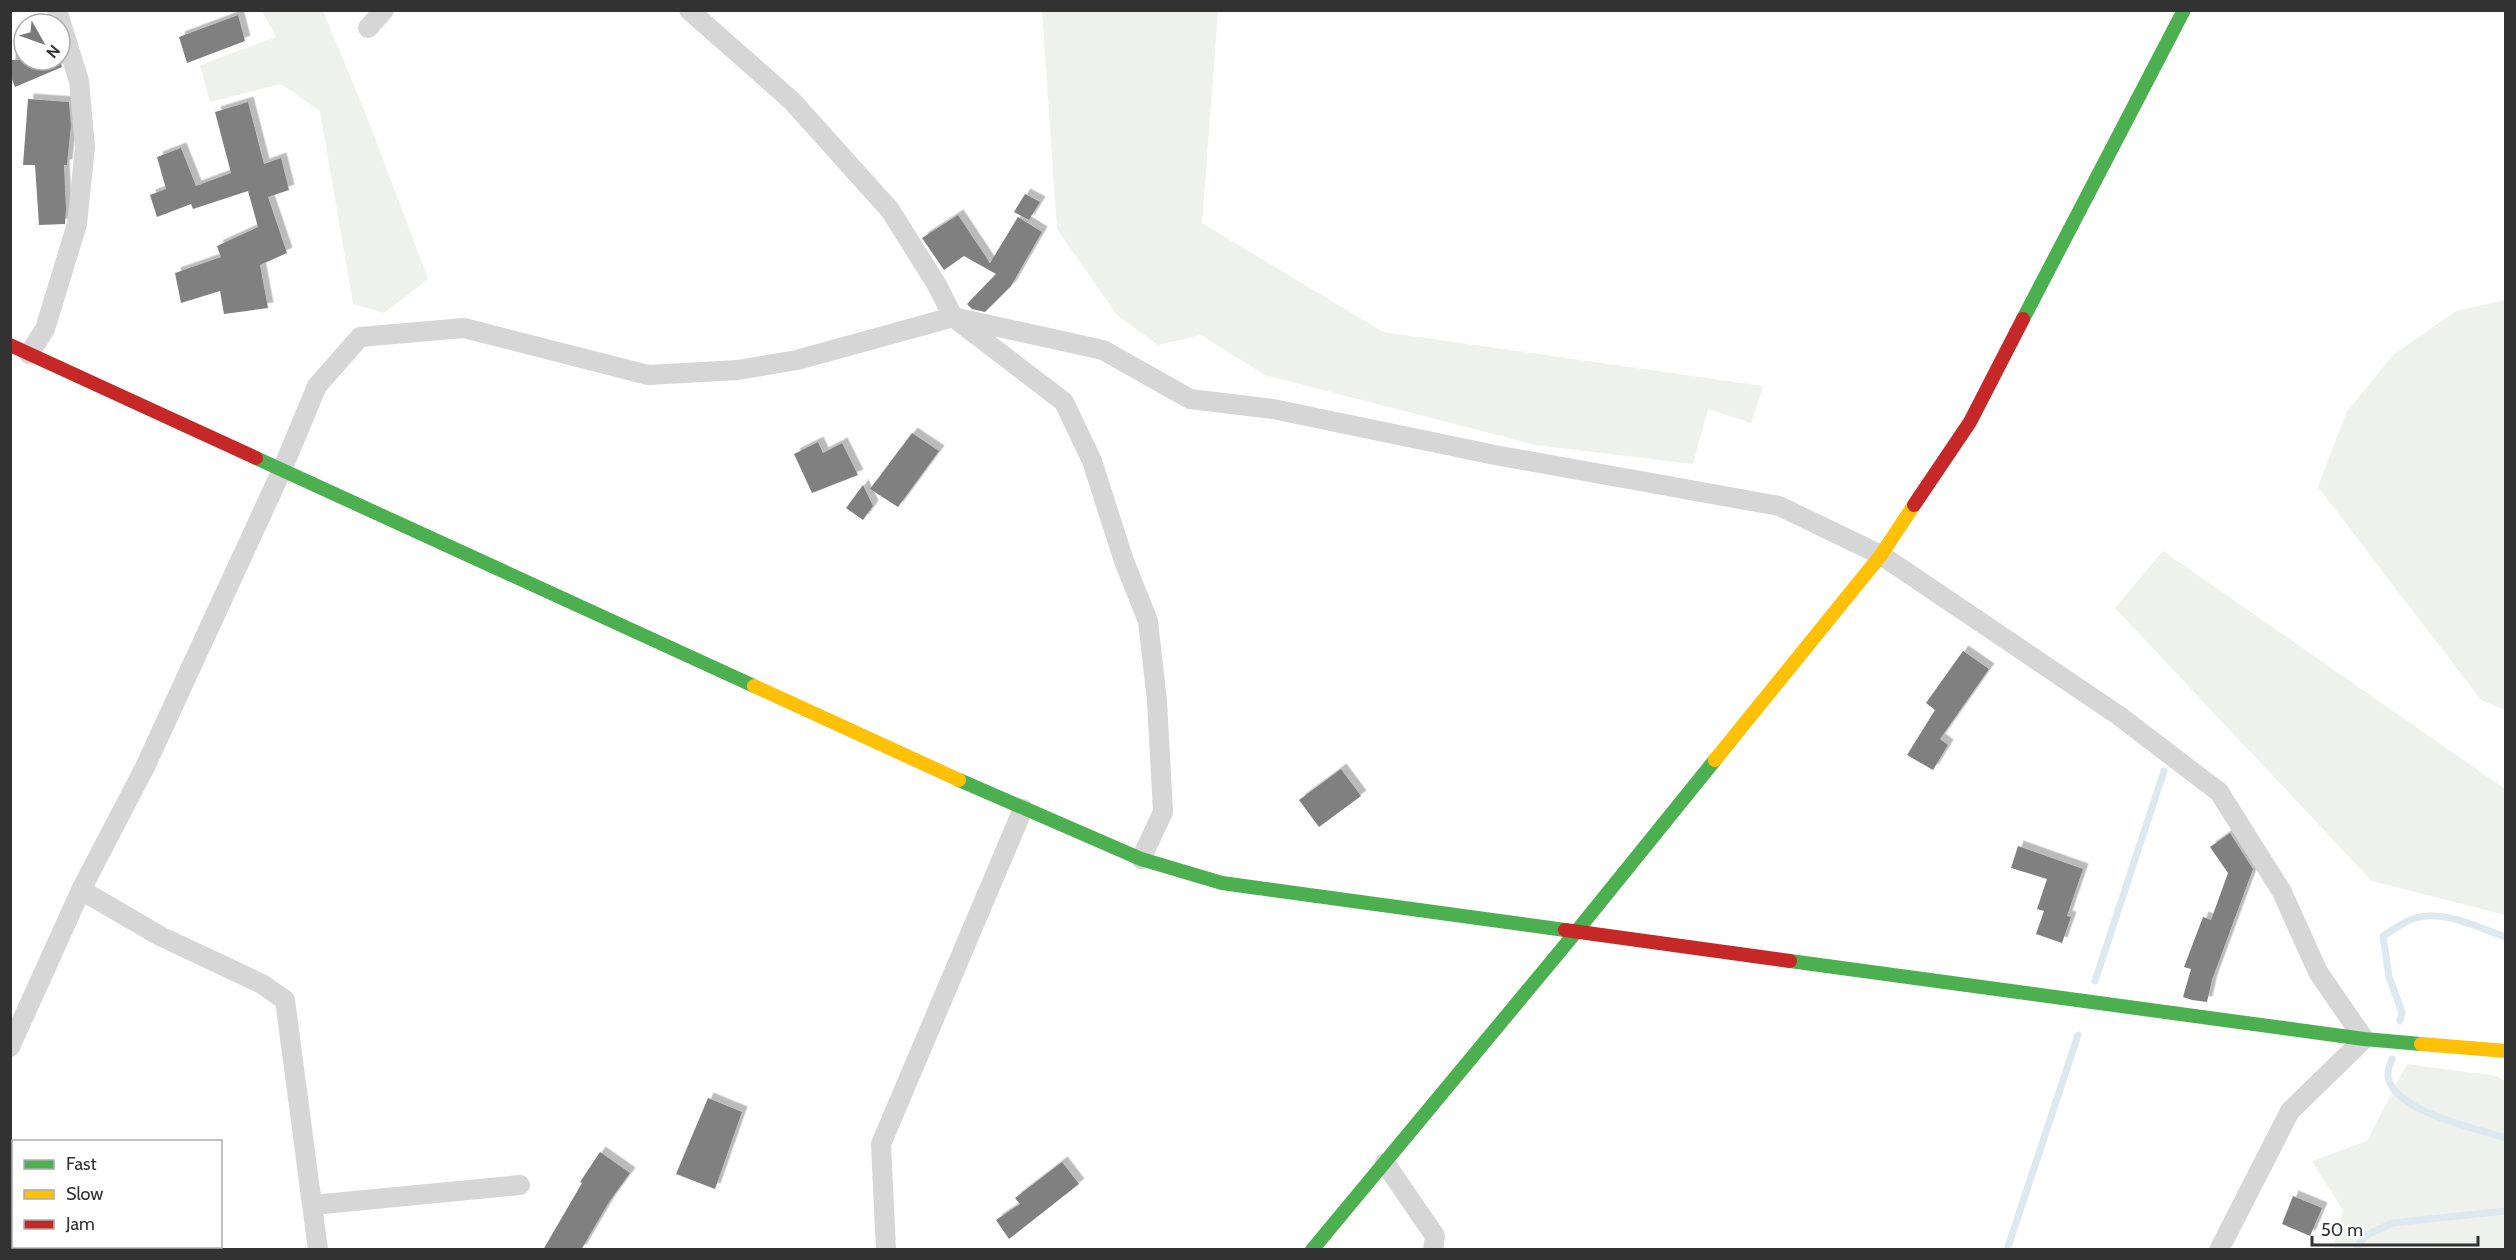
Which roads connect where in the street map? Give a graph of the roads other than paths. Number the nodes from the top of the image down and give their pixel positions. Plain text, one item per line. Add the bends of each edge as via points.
1 (57, 10) edge
2 (384, 10) edge
3 (689, 10) edge
4 (2184, 10) edge
5 (368, 28) dead end
6 (953, 316) junction
7 (10, 345) edge
8 (29, 354) junction
9 (282, 470) junction
10 (1881, 555) junction
11 (1023, 809) junction
12 (1141, 859) junction
13 (81, 890) junction
14 (1576, 932) junction
15 (2364, 1039) junction
16 (10, 1047) edge
17 (2505, 1051) edge
18 (1385, 1163) junction
19 (520, 1185) dead end
20 (313, 1205) junction
21 (318, 1250) edge
22 (886, 1250) edge
23 (1312, 1250) edge
24 (1433, 1250) edge
25 (2218, 1250) edge

1 - 8 street via 79,81 85,147 77,224 45,329
2 - 5 street
3 - 6 street via 792,101 890,210
4 - 10 street via 1970,422
6 - 9 street via 797,360 738,370 648,375 464,328 360,337 317,386
6 - 10 street via 1103,350 1190,399 1273,409 1496,455 1779,506
6 - 12 street via 1064,402 1092,461 1148,621 1163,812
7 - 8 street
8 - 9 street
9 - 11 street
9 - 13 street via 145,767
10 - 14 street
10 - 15 street via 2118,715 2219,792 2282,892 2318,972
11 - 12 street
11 - 22 street via 881,1144
12 - 14 street via 1222,883
13 - 16 street
13 - 20 street via 160,936 262,984 285,1000
14 - 15 street
14 - 18 street
15 - 17 street
15 - 25 street via 2290,1111
18 - 23 street
18 - 24 street via 1435,1236
19 - 20 street
20 - 21 street

